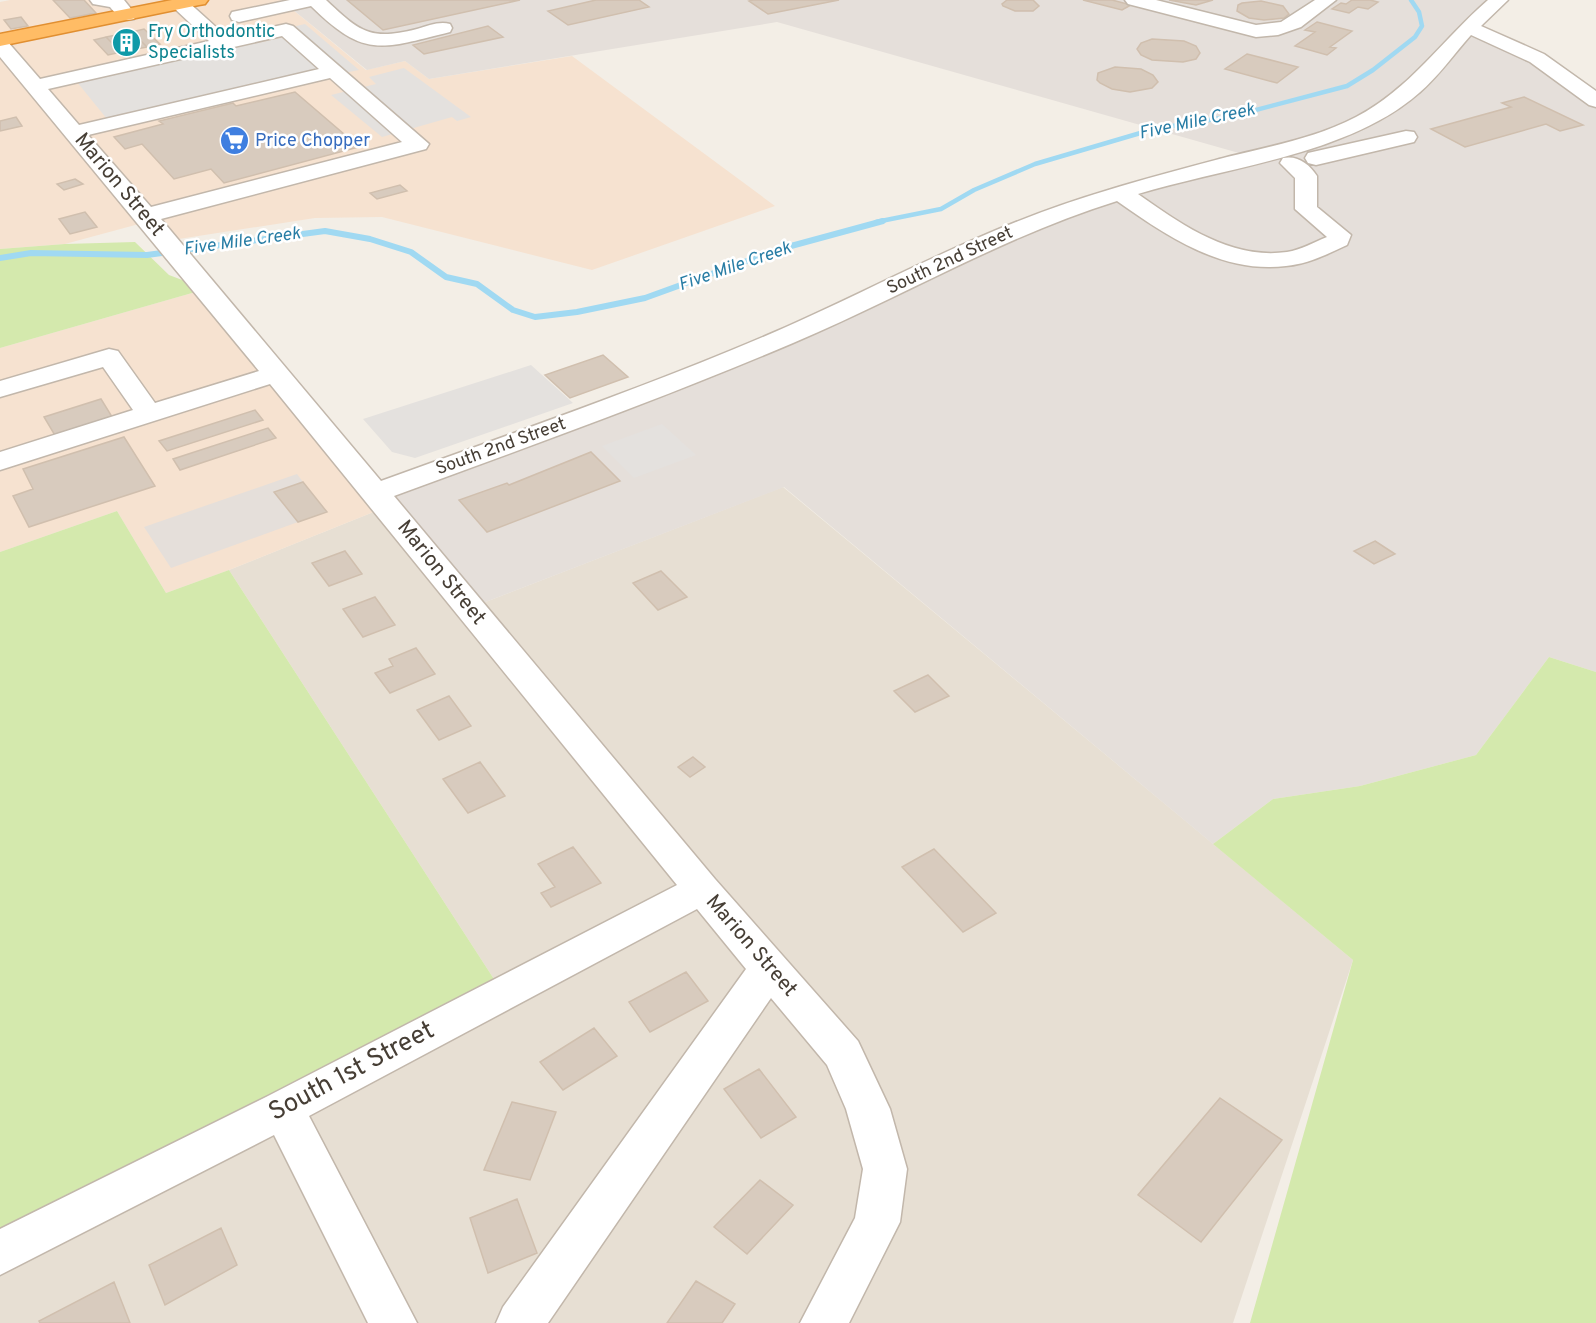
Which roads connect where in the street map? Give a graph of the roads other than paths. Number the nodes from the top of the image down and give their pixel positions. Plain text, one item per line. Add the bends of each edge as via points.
1 (1134, 0) edge
2 (1327, 0) edge
3 (1500, 0) edge
4 (192, 1) edge
5 (116, 4) edge
6 (320, 4) edge
7 (239, 16) dead end
8 (1468, 27) junction
9 (443, 28) dead end
10 (286, 30) junction
11 (232, 42) junction
12 (0, 43) edge
13 (334, 71) junction
14 (25, 81) junction
15 (1596, 101) edge
16 (75, 132) junction
17 (1406, 137) dead end
18 (1282, 158) junction
19 (1121, 193) junction
20 (145, 216) junction
21 (276, 374) junction
22 (0, 389) edge
23 (149, 414) junction
24 (0, 461) edge
25 (375, 493) junction
26 (702, 889) junction
27 (770, 968) junction
28 (283, 1109) junction
29 (0, 1253) edge
30 (393, 1323) edge
31 (520, 1323) edge
32 (824, 1323) edge

1 - 2 street via 1256,31 1291,27
3 - 8 street, South 2nd Street
4 - 5 highway
4 - 11 street
5 - 12 highway
6 - 7 street
6 - 9 street via 355,33 376,40
6 - 10 street
8 - 15 street via 1537,58
8 - 18 street, South 2nd Street via 1412,89 1392,105
10 - 11 street
10 - 13 street
11 - 14 street
12 - 14 street, Marion Street
13 - 16 street
13 - 20 street via 418,144
14 - 16 street, Marion Street
16 - 20 street, Marion Street
17 - 18 street
18 - 19 street, South 2nd Street
18 - 19 street via 1306,176 1306,208 1339,236 1339,240 1288,259 1258,261 1227,255 1203,245
19 - 25 street, South 2nd Street via 1006,234 785,337
20 - 21 street, Marion Street
21 - 23 street
21 - 25 street, Marion Street
22 - 23 street via 109,357
23 - 24 street
25 - 26 street, Marion Street
26 - 27 street, Marion Street
26 - 28 street, South 1st Street
27 - 31 street
27 - 32 street, Marion Street via 843,1054 868,1108 885,1169 877,1222
28 - 29 street, South 1st Street
28 - 30 street

